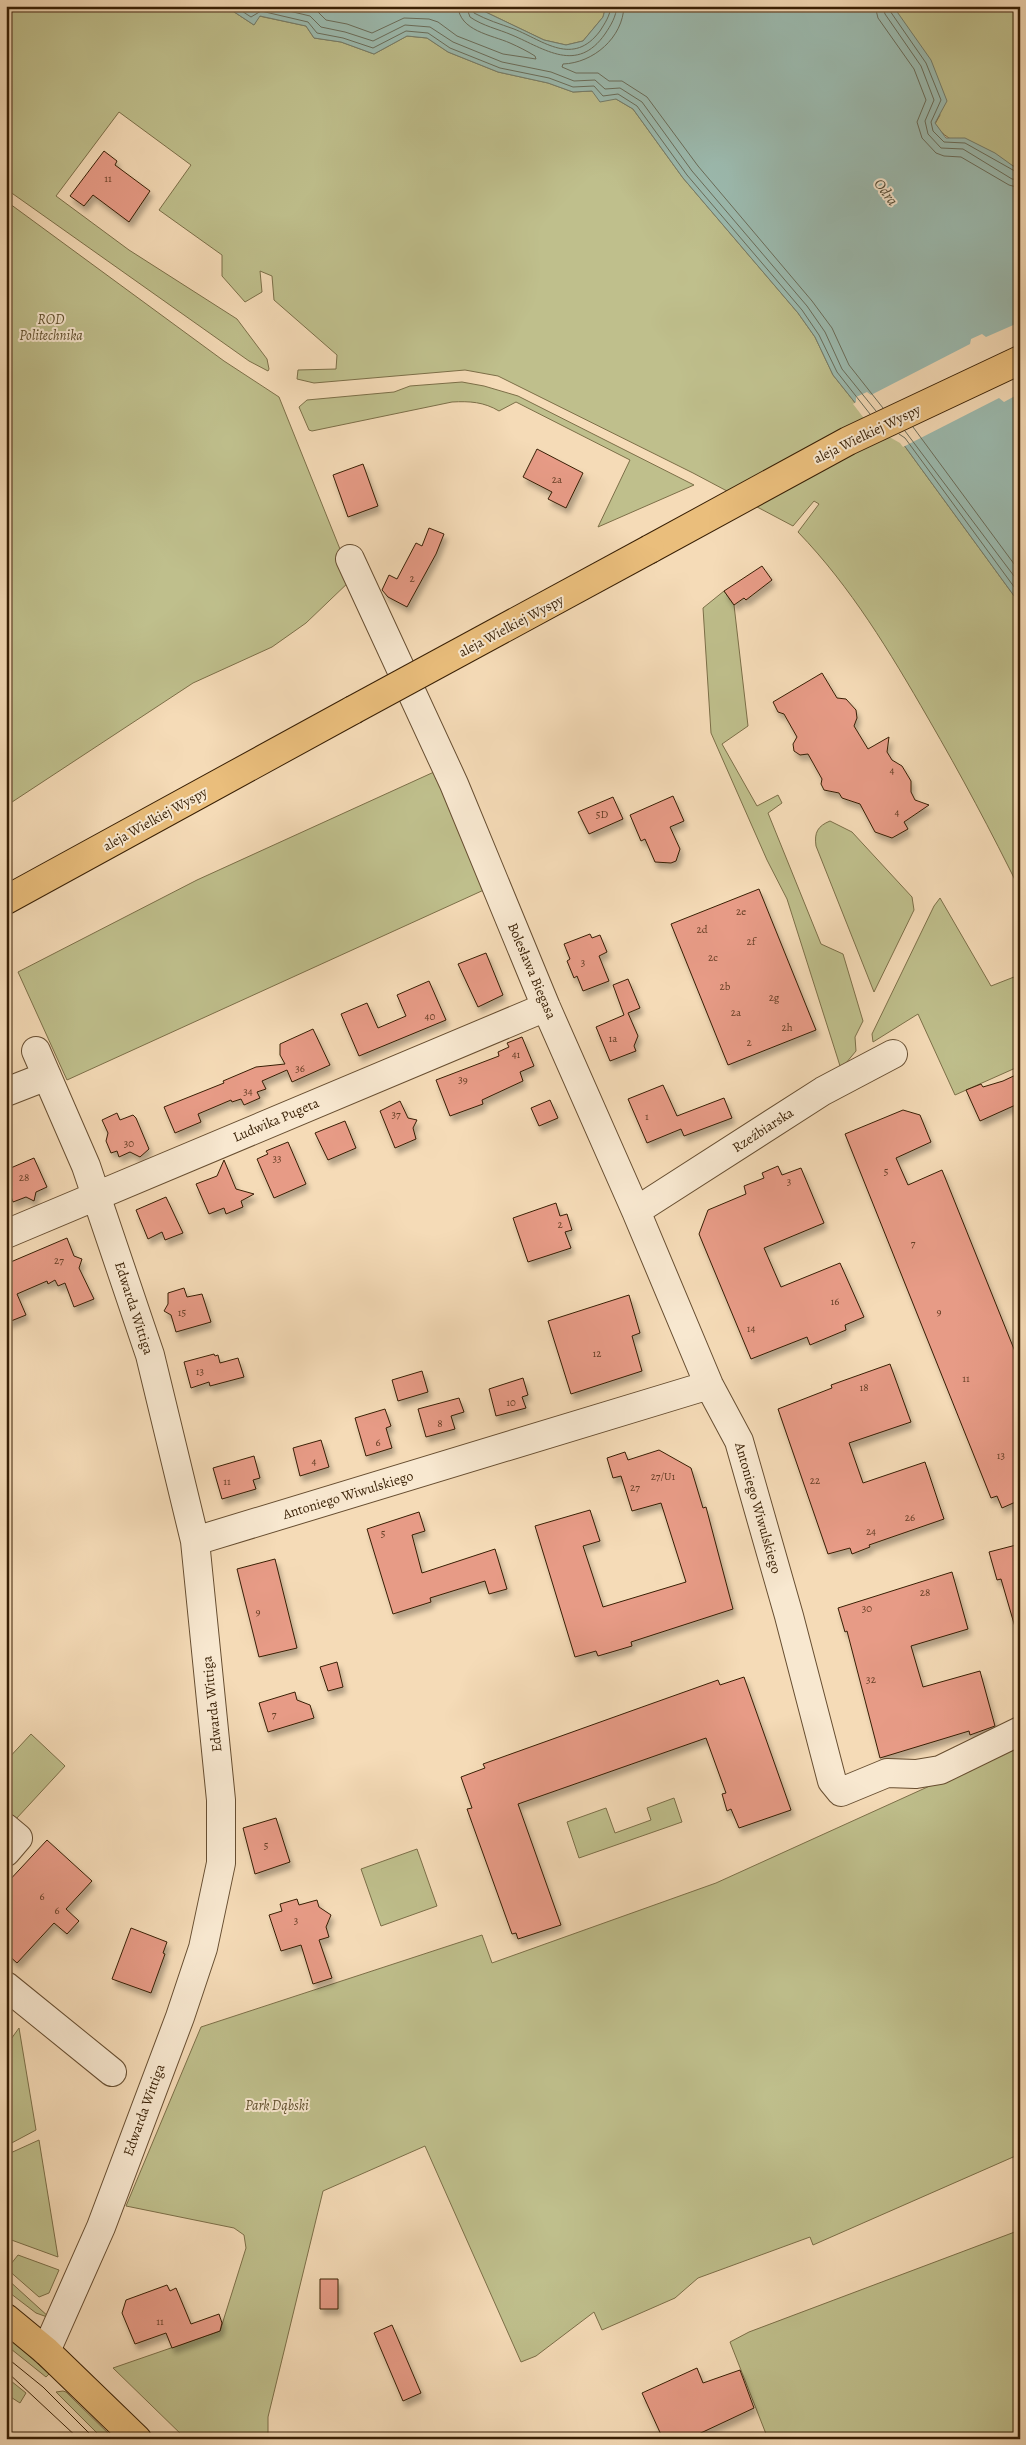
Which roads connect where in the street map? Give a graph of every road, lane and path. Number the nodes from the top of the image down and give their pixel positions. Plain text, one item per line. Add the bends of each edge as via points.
1 (1020, 360) edge
2 (350, 559) dead end
3 (6, 900) edge
4 (546, 1007) junction
5 (36, 1051) dead end
6 (894, 1054) dead end
7 (47, 1076) junction
8 (6, 1092) edge
9 (96, 1195) junction
10 (636, 1211) junction
11 (6, 1234) edge
12 (709, 1385) junction
13 (195, 1541) junction
14 (1020, 1731) edge
15 (6, 1828) edge
16 (6, 1852) edge
17 (7, 1988) edge
18 (112, 2072) dead end
19 (6, 2318) edge
20 (46, 2350) junction
21 (137, 2439) edge

1 - 3 main road, aleja Wielkiej Wyspy, bridge via 848,441
2 - 4 street, Bolesława Biegasa via 454,784
4 - 9 street, Ludwika Pugeta
4 - 10 street, Bolesława Biegasa
5 - 7 street, Edwarda Wittiga
6 - 10 street, Rzeźbiarska via 823,1091
7 - 8 street
7 - 9 street, Edwarda Wittiga
9 - 11 street, Ludwika Pugeta
9 - 13 street, Edwarda Wittiga via 150,1355
10 - 12 street, Bolesława Biegasa
12 - 13 street, Antoniego Wiwulskiego
12 - 14 street, Antoniego Wiwulskiego via 739,1441 832,1781 841,1792 887,1773 916,1774 940,1770
13 - 20 street, Edwarda Wittiga via 221,1800 221,1862 215,1897 203,1948 180,2017 104,2220
15 - 16 street via 18,1838
17 - 18 street
19 - 20 main road
20 - 21 main road

